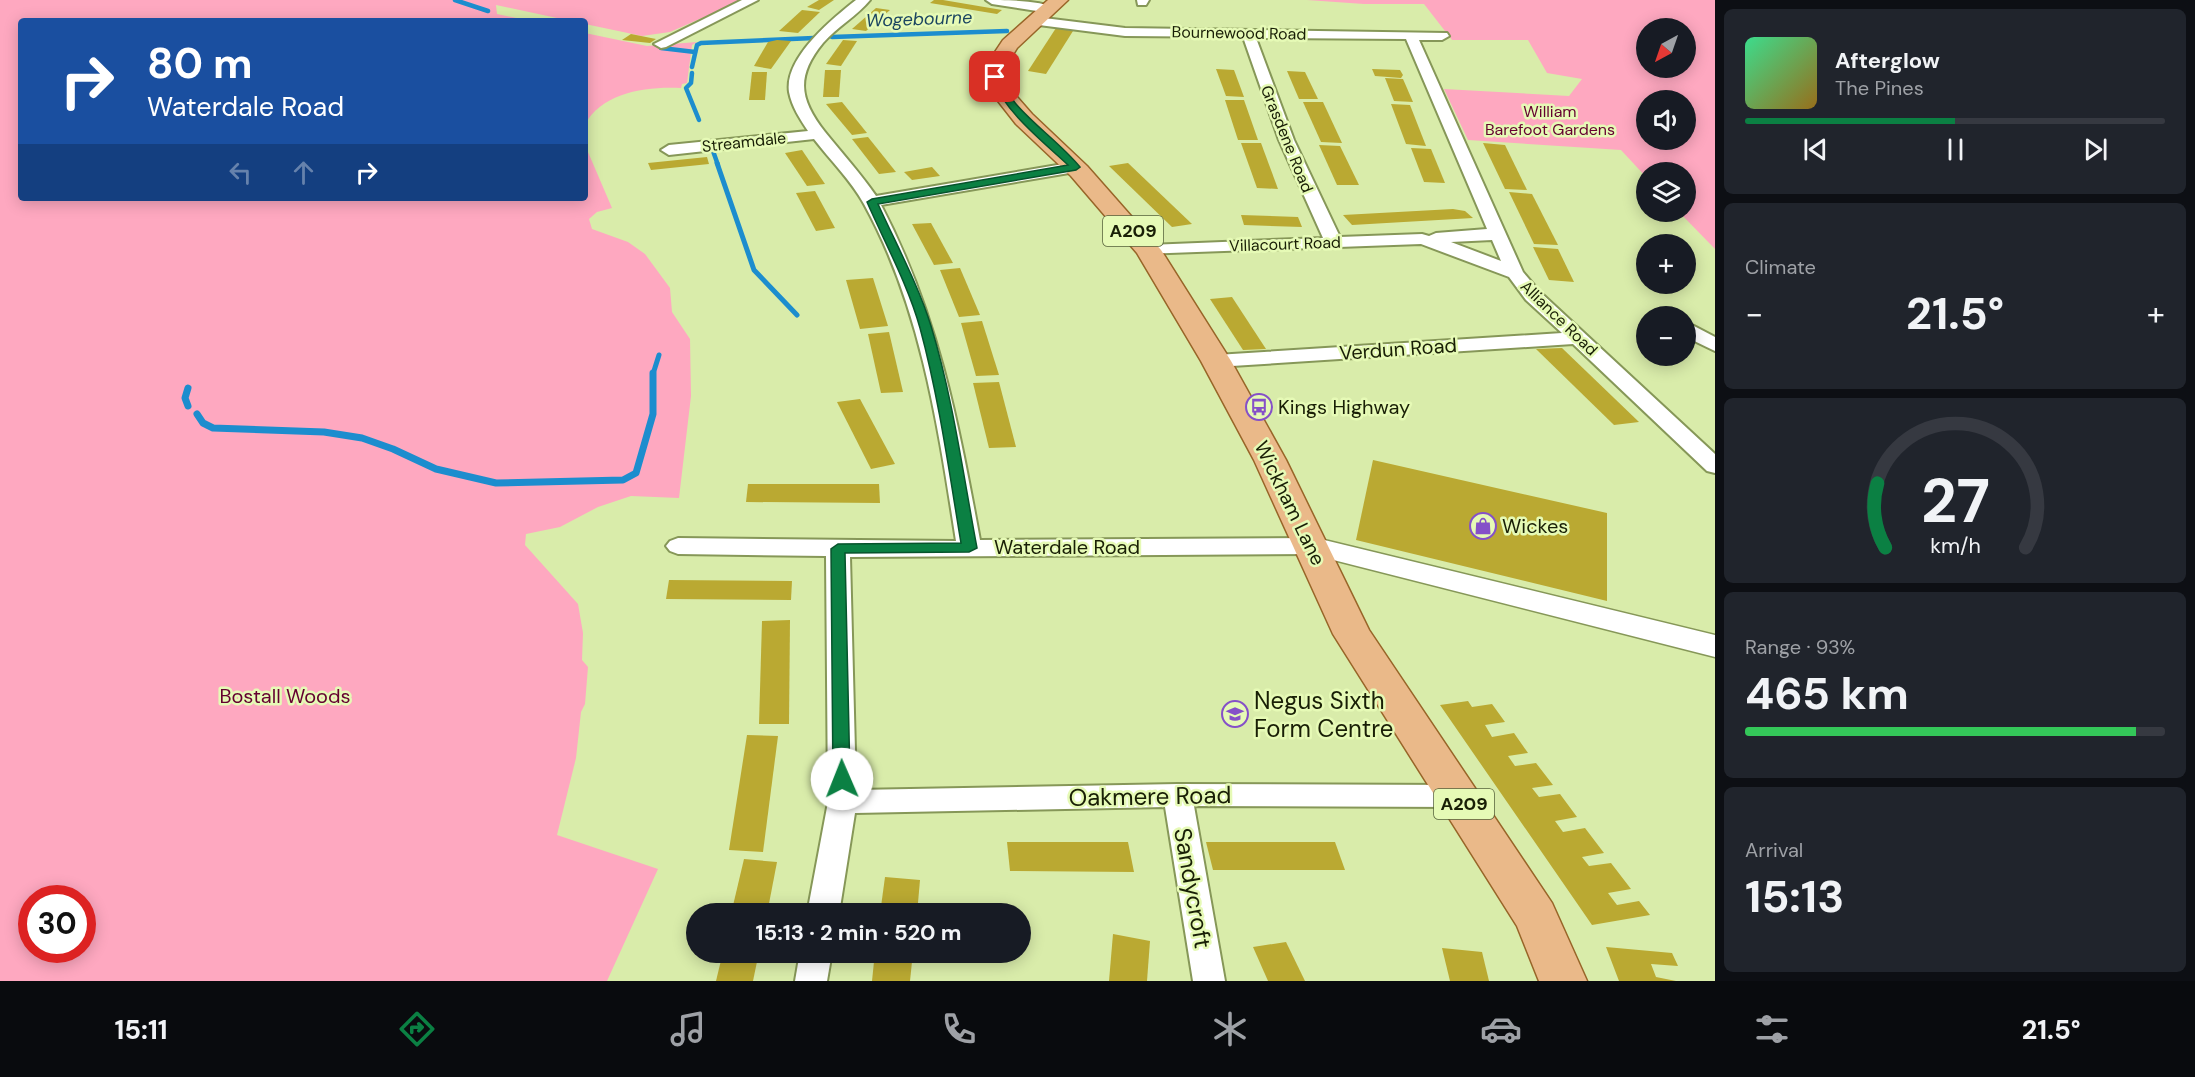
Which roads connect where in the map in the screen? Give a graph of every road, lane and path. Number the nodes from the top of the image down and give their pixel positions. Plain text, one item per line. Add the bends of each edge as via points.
1 (752, 0) edge
2 (864, 0) edge
3 (992, 0) edge
4 (1048, 10) edge
5 (1248, 33) junction
6 (1411, 36) junction
7 (1442, 36) dead end
8 (661, 44) dead end
9 (819, 134) junction
10 (669, 150) dead end
11 (1076, 167) junction
12 (872, 202) junction
13 (1497, 234) junction
14 (1422, 238) junction
15 (1334, 242) junction
16 (1148, 250) junction
17 (1515, 273) junction
18 (1696, 335) edge
19 (1579, 338) junction
20 (1715, 345) edge
21 (1216, 361) junction
22 (1715, 466) edge
23 (678, 546) dead end
24 (1312, 546) junction
25 (969, 548) junction
26 (838, 549) junction
27 (1715, 646) edge
28 (1178, 795) junction
29 (1459, 796) junction
30 (842, 802) junction
31 (825, 903) edge
32 (814, 963) edge
33 (812, 981) edge
34 (1209, 981) edge
35 (1563, 981) edge

1 - 8 street
2 - 9 street via 822,37 805,59 796,80 798,100
3 - 4 street, Bournewood Road
4 - 5 street, Bournewood Road via 1125,32
4 - 11 main road, Wickham Lane / A209 via 1004,53 995,77 1001,92 1024,119
5 - 6 street, Bournewood Road
5 - 15 street, Grasdene Road via 1308,192
6 - 7 street, Bournewood Road
6 - 13 street, Alliance Road
9 - 10 street, Streamdale
9 - 12 street
11 - 12 street
11 - 16 main road, Wickham Lane / A209
12 - 25 street via 925,326 942,395
13 - 14 street, Villacourt Road
13 - 17 street, Alliance Road
14 - 15 street, Villacourt Road
14 - 17 street, Villacourt Road
15 - 16 street, Villacourt Road
16 - 21 main road, Wickham Lane / A209
17 - 19 street, Alliance Road via 1533,296
18 - 20 street
19 - 21 street, Verdun Road
19 - 22 street, Alliance Road
21 - 24 main road, Wickham Lane / A209
23 - 26 street, Waterdale Road
24 - 25 street, Waterdale Road
24 - 27 street
24 - 29 main road, Wickham Lane / A209 via 1352,634
25 - 26 street, Waterdale Road
26 - 30 street
28 - 29 street, Oakmere Road
28 - 30 street, Oakmere Road
28 - 34 street, Sandycroft
29 - 35 main road, Wickham Lane / A209 via 1536,917
30 - 31 street
32 - 33 street

